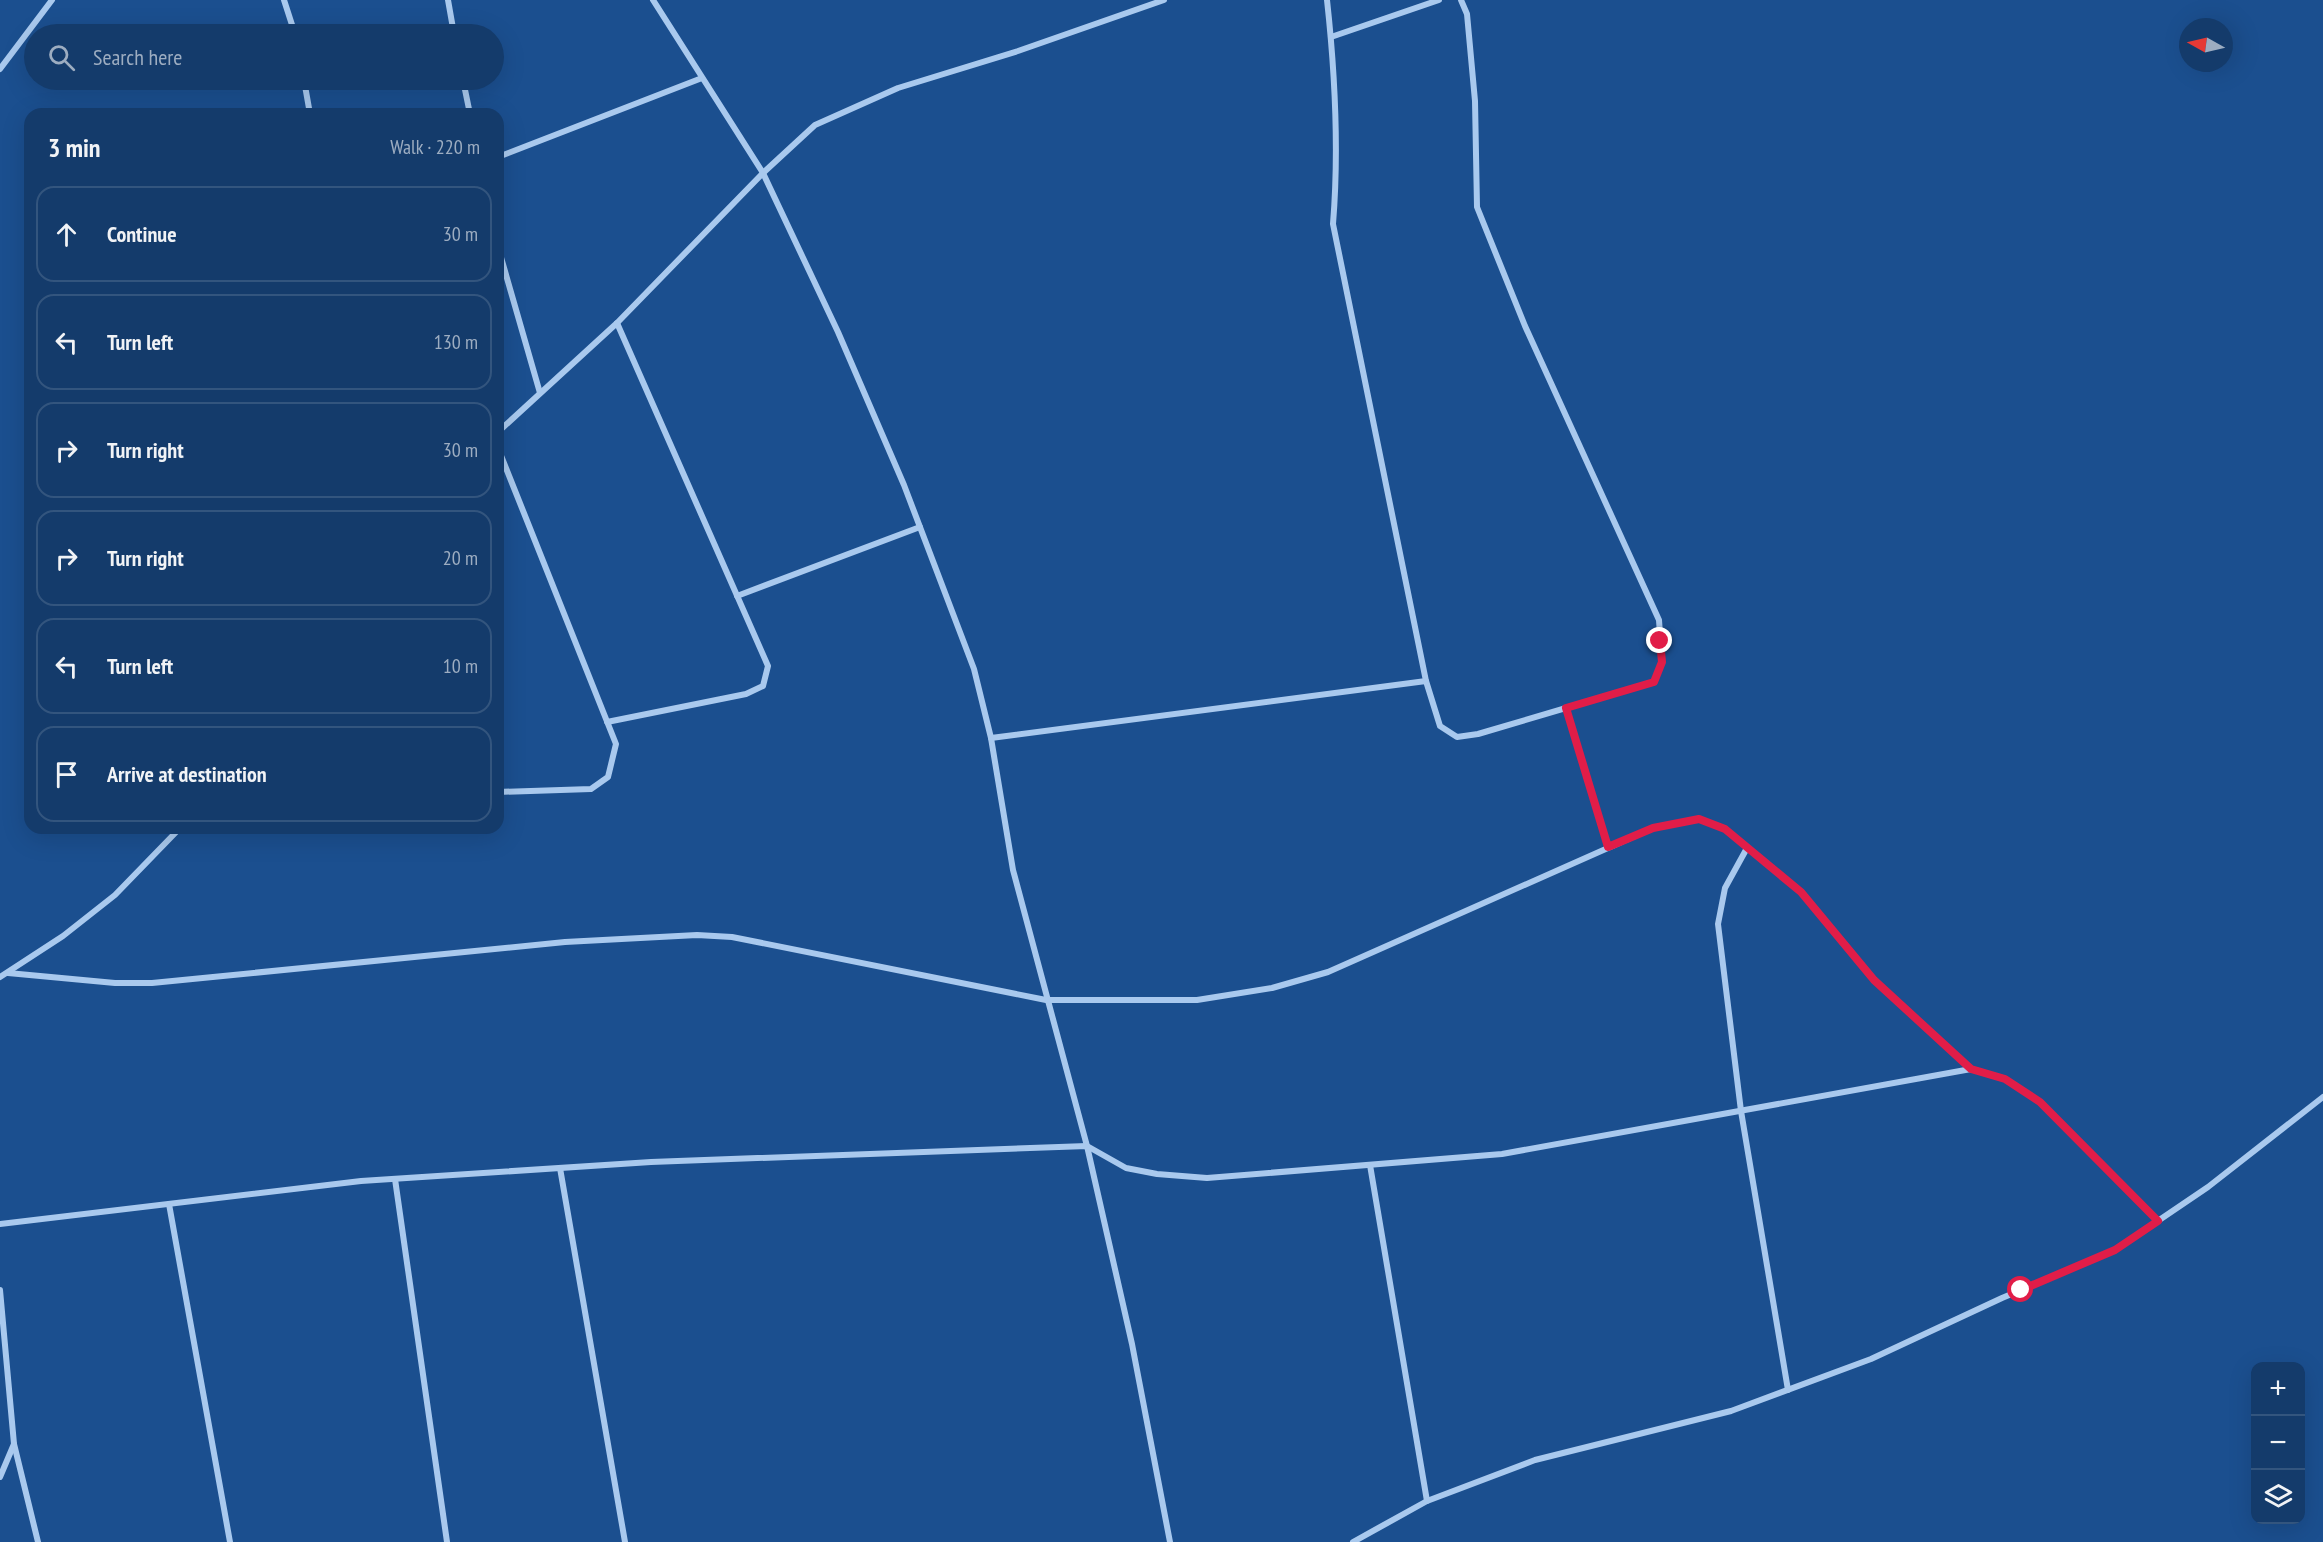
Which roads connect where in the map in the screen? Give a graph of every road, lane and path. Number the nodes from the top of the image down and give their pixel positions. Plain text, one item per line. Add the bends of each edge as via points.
1 (52, 0) edge
2 (284, 0) edge
3 (448, 0) edge
4 (653, 0) edge
5 (1164, 0) edge
6 (1327, 0) edge
7 (1439, 0) edge
8 (1461, 0) edge
9 (34, 24) edge
10 (292, 24) edge
11 (452, 24) edge
12 (24, 37) edge
13 (1331, 37) junction
14 (0, 69) edge
15 (702, 78) junction
16 (305, 90) edge
17 (465, 90) edge
18 (309, 108) edge
19 (469, 108) edge
20 (504, 154) edge
21 (763, 173) junction
22 (504, 268) edge
23 (616, 323) junction
24 (540, 393) junction
25 (504, 426) edge
26 (504, 463) edge
27 (920, 527) junction
28 (736, 596) junction
29 (1426, 681) junction
30 (1566, 708) junction
31 (607, 722) junction
32 (991, 738) junction
33 (504, 792) edge
34 (174, 834) edge
35 (1608, 847) junction
36 (1747, 848) junction
37 (8, 973) junction
38 (0, 977) edge
39 (1046, 1000) junction
40 (1971, 1069) junction
41 (2323, 1097) edge
42 (1741, 1110) junction
43 (1087, 1146) junction
44 (1370, 1165) junction
45 (560, 1168) junction
46 (395, 1179) junction
47 (169, 1204) junction
48 (2158, 1221) junction
49 (0, 1224) edge
50 (0, 1290) edge
51 (3, 1333) edge
52 (1788, 1390) junction
53 (14, 1444) junction
54 (0, 1477) edge
55 (1427, 1501) junction
56 (38, 1542) edge
57 (230, 1542) edge
58 (447, 1542) edge
59 (625, 1542) edge
60 (1170, 1542) edge
61 (1353, 1542) edge

1 - 9 street
2 - 10 street
3 - 11 street
4 - 15 street
5 - 21 street via 898,88 815,125
6 - 13 street
7 - 13 street
8 - 30 street via 1467,14 1475,101 1477,207 1525,326 1659,620 1662,662 1654,682
12 - 14 street
13 - 29 street via 1333,224
15 - 20 street
15 - 21 street
16 - 18 street
17 - 19 street
21 - 23 street
21 - 27 street via 838,332
22 - 24 street
23 - 24 street
23 - 28 street
24 - 25 street
26 - 31 street
27 - 28 street
27 - 32 street via 974,669
28 - 31 street via 768,666 763,686 746,694
29 - 30 street via 1440,726 1457,737
29 - 32 street
30 - 35 street
31 - 33 street via 616,744 608,777 591,789
32 - 39 street via 1013,870
34 - 37 street via 115,895
35 - 36 street via 1653,828 1699,819 1725,829
35 - 39 street via 1328,972 1272,988 1197,1000
36 - 40 street via 1801,892 1874,980
36 - 42 street via 1725,888 1718,924
37 - 38 street
37 - 39 street via 152,983 565,942 696,935 732,937
39 - 43 street
40 - 42 street
40 - 48 street via 2005,1079 2040,1102
41 - 48 street
42 - 44 street via 1502,1154
42 - 52 street
43 - 44 street via 1126,1168 1207,1178
43 - 45 street
43 - 60 street via 1132,1344
44 - 55 street
45 - 46 street
45 - 59 street
46 - 47 street
46 - 58 street
47 - 49 street
47 - 57 street
48 - 52 street via 2115,1250 1871,1359
50 - 51 street
51 - 53 street
52 - 55 street via 1731,1411 1535,1460
53 - 54 street
53 - 56 street
55 - 61 street

